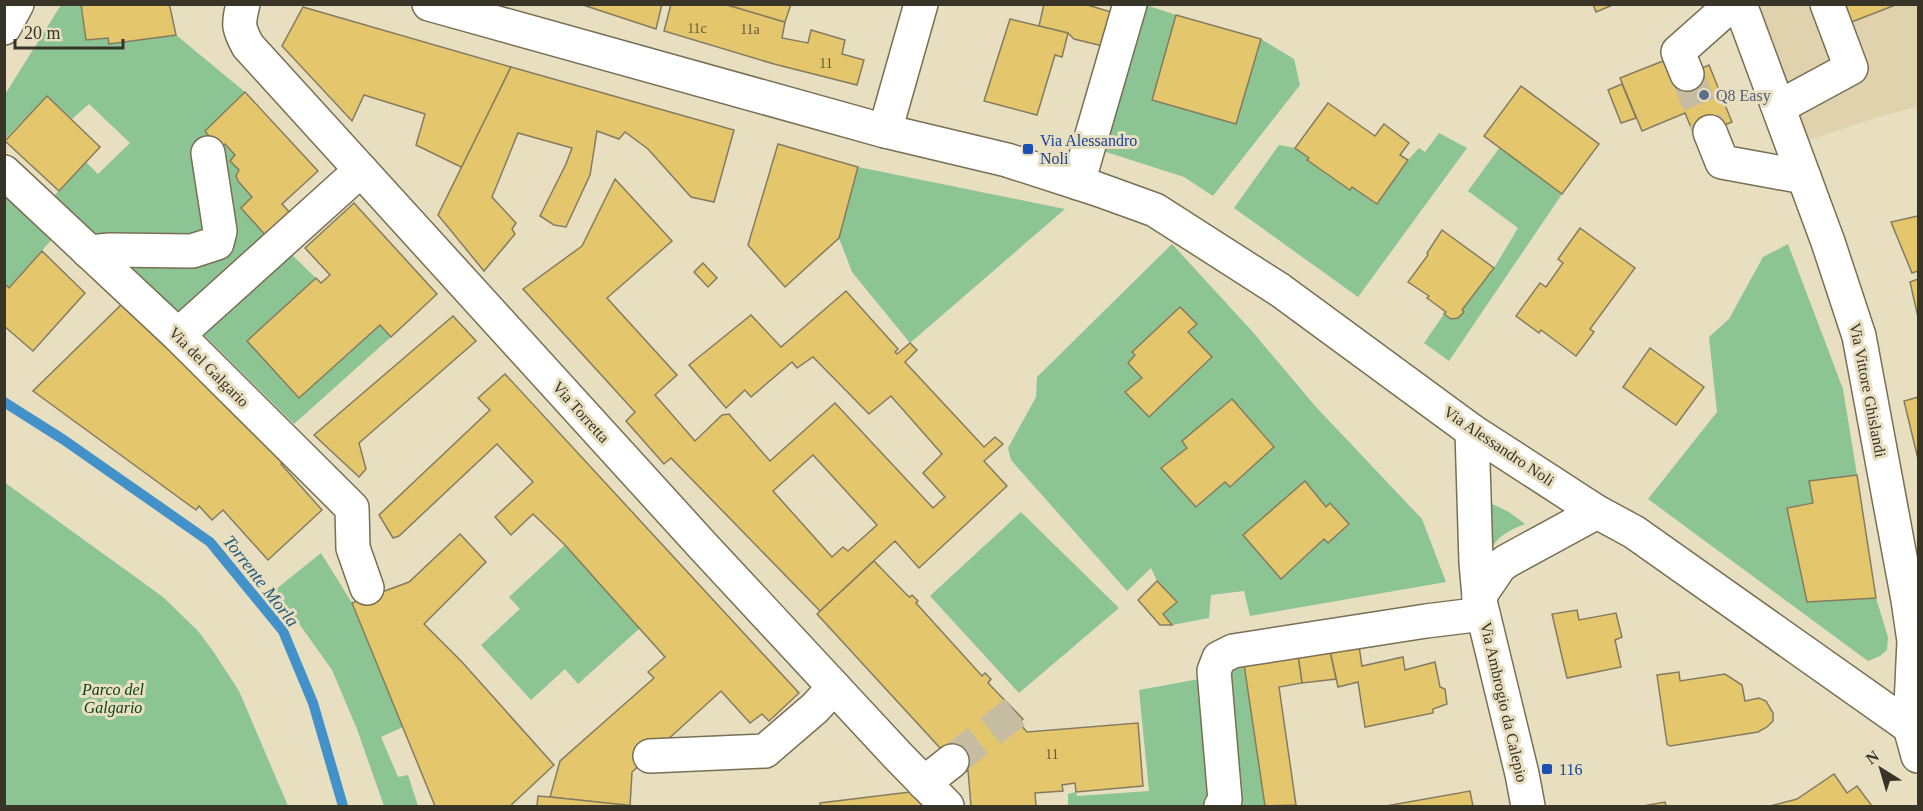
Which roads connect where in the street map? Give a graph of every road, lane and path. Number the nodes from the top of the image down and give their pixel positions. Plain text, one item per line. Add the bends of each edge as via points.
1 (17, 4) edge
2 (243, 4) edge
3 (429, 4) edge
4 (921, 4) edge
5 (1130, 4) edge
6 (1732, 4) edge
7 (1740, 4) edge
8 (1827, 4) edge
9 (4, 28) edge
10 (1687, 74) tunnel mouth
11 (1779, 107) junction
12 (885, 131) junction
13 (1710, 132) tunnel mouth
14 (208, 153) dead end
15 (361, 170) junction
16 (4, 172) edge
17 (1804, 177) junction
18 (1078, 183) junction
19 (89, 252) junction
20 (178, 335) junction
21 (1472, 431) junction
22 (1597, 512) junction
23 (367, 588) dead end
24 (1481, 606) junction
25 (834, 687) junction
26 (1914, 741) edge
27 (650, 756) dead end
28 (952, 761) tunnel mouth
29 (924, 783) junction
30 (947, 807) edge
31 (1221, 807) edge
32 (1528, 807) edge

1 - 9 street
2 - 15 street, Via Torretta via 239,31 248,46
3 - 12 street, Via Alessandro Noli
4 - 12 street
5 - 18 street
6 - 10 street via 1678,52
7 - 11 street, Via Vittore Ghislandi
8 - 11 street via 1851,68
11 - 17 street, Via Vittore Ghislandi
12 - 18 street, Via Alessandro Noli via 1007,160
13 - 17 street via 1722,162
14 - 19 street via 220,231 217,243 192,251
15 - 20 street
15 - 25 street, Via Torretta
16 - 19 street, Via del Galgario
17 - 26 street, Via Vittore Ghislandi via 1859,336 1866,369 1914,641
18 - 21 street, Via Alessandro Noli via 1155,210 1280,290
19 - 20 street, Via del Galgario
20 - 23 street, Via del Galgario via 352,507 353,548
21 - 22 street, Via Alessandro Noli
21 - 24 street, Via Ambrogio da Calepio
22 - 24 street via 1500,566
22 - 26 street, Via Alessandro Noli via 1634,532
24 - 31 street via 1426,621 1233,651 1219,658 1214,671 1225,801
24 - 32 street, Via Ambrogio da Calepio
25 - 27 street via 765,751
25 - 29 street, Via Torretta
28 - 29 street
29 - 30 street, Via Torretta

